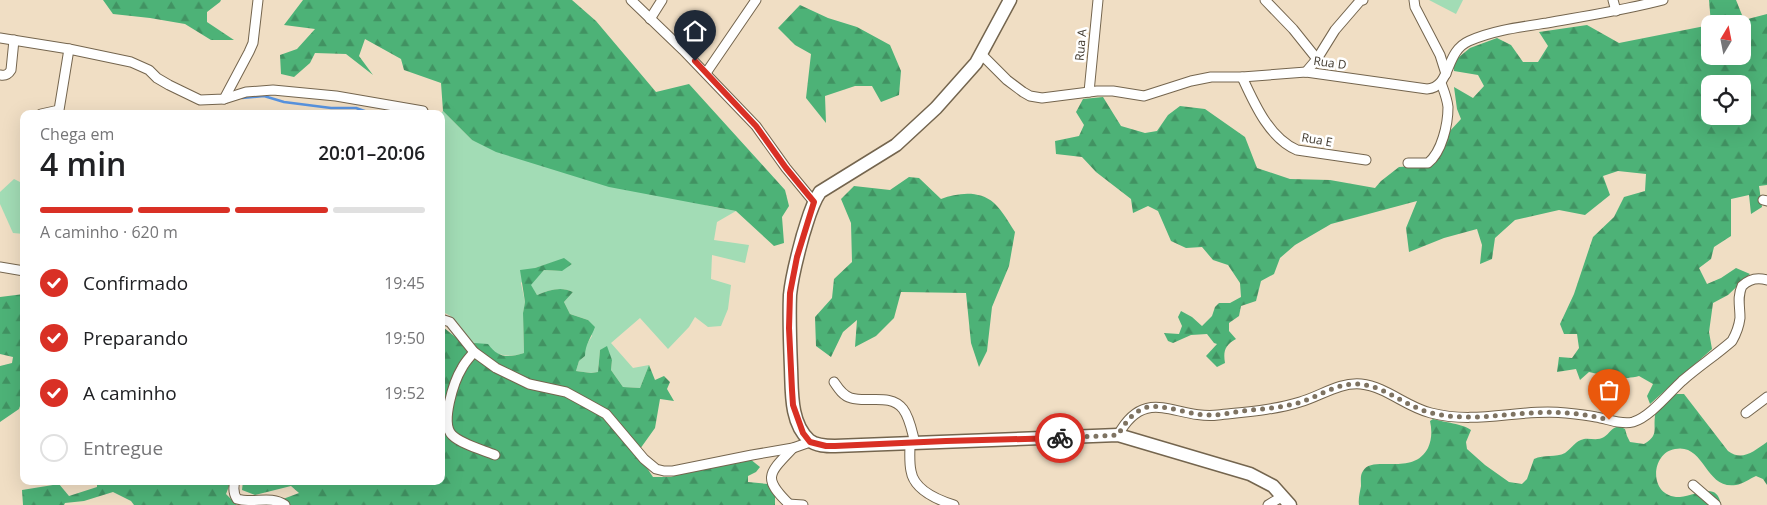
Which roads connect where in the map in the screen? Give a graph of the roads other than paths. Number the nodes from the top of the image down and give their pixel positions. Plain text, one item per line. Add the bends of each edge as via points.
1 (258, 0) edge
2 (631, 0) edge
3 (662, 0) edge
4 (756, 0) edge
5 (1010, 0) edge
6 (1098, 0) edge
7 (1265, 0) edge
8 (1363, 0) edge
9 (1414, 0) edge
10 (1613, 0) edge
11 (1663, 0) edge
12 (1616, 11) junction
13 (650, 19) junction
14 (0, 38) edge
15 (14, 40) junction
16 (69, 49) junction
17 (981, 54) junction
18 (1317, 58) junction
19 (1306, 72) junction
20 (706, 73) junction
21 (1446, 74) junction
22 (0, 75) edge
23 (1242, 77) junction
24 (1441, 83) junction
25 (1089, 92) junction
26 (224, 99) junction
27 (59, 110) edge
28 (417, 110) edge
29 (1366, 160) dead end
30 (1408, 163) dead end
31 (814, 202) junction
32 (0, 267) edge
33 (20, 270) edge
34 (1767, 280) edge
35 (445, 320) edge
36 (474, 352) junction
37 (834, 382) dead end
38 (1767, 397) edge
39 (1746, 413) dead end
40 (1118, 435) junction
41 (810, 442) junction
42 (912, 443) junction
43 (793, 448) junction
44 (495, 455) dead end
45 (234, 485) edge
46 (1693, 485) dead end
47 (1287, 501) edge
48 (789, 504) edge
49 (285, 505) edge
50 (803, 505) edge
51 (954, 505) edge
52 (1268, 505) edge
53 (1716, 505) edge

1 - 26 street via 251,48
2 - 13 street
3 - 13 street
4 - 20 street
5 - 17 main road
6 - 25 street, Rua A
7 - 18 street
8 - 18 street via 1345,17
9 - 21 street
10 - 12 street
11 - 12 street
12 - 21 street via 1481,36 1459,48
13 - 20 street
14 - 15 street
15 - 16 street
15 - 22 street via 11,70 9,74
16 - 26 street via 131,62 200,100
16 - 27 street
17 - 25 street, Rua D via 1007,80 1030,96 1042,98
17 - 31 main road via 950,94 896,145 820,192
18 - 19 street
19 - 23 street, Rua D
19 - 24 street, Rua D via 1427,90
20 - 31 street via 756,126
21 - 24 street
23 - 25 street, Rua D via 1211,77 1144,96 1113,91
23 - 29 street, Rua E via 1255,104 1288,146
24 - 30 street via 1448,105 1437,152 1428,163
26 - 28 street via 246,92 273,90 336,96
31 - 41 main road via 794,272 789,328 793,405 803,433
32 - 33 street
34 - 40 street via 1750,280 1742,286 1738,297 1740,319 1732,341 1682,381 1655,408 1633,422 1564,412 1455,417 1414,408 1378,388 1352,384 1299,403 1216,415 1147,408 1130,417
35 - 36 street via 450,322
36 - 43 street via 496,368 529,384 566,392 606,414 656,469 673,471
36 - 44 street via 456,381 448,411 448,427 450,434 457,439
37 - 42 street via 842,393 851,398 890,400 898,404 907,416
38 - 39 street
40 - 42 main road
40 - 47 main road via 1250,474 1273,486
41 - 42 main road via 826,446
41 - 43 street
42 - 51 street via 911,473 915,482 941,501
43 - 48 street via 772,470 771,476 777,493
45 - 49 street via 237,499 272,500
46 - 53 street
47 - 52 street
48 - 50 street

